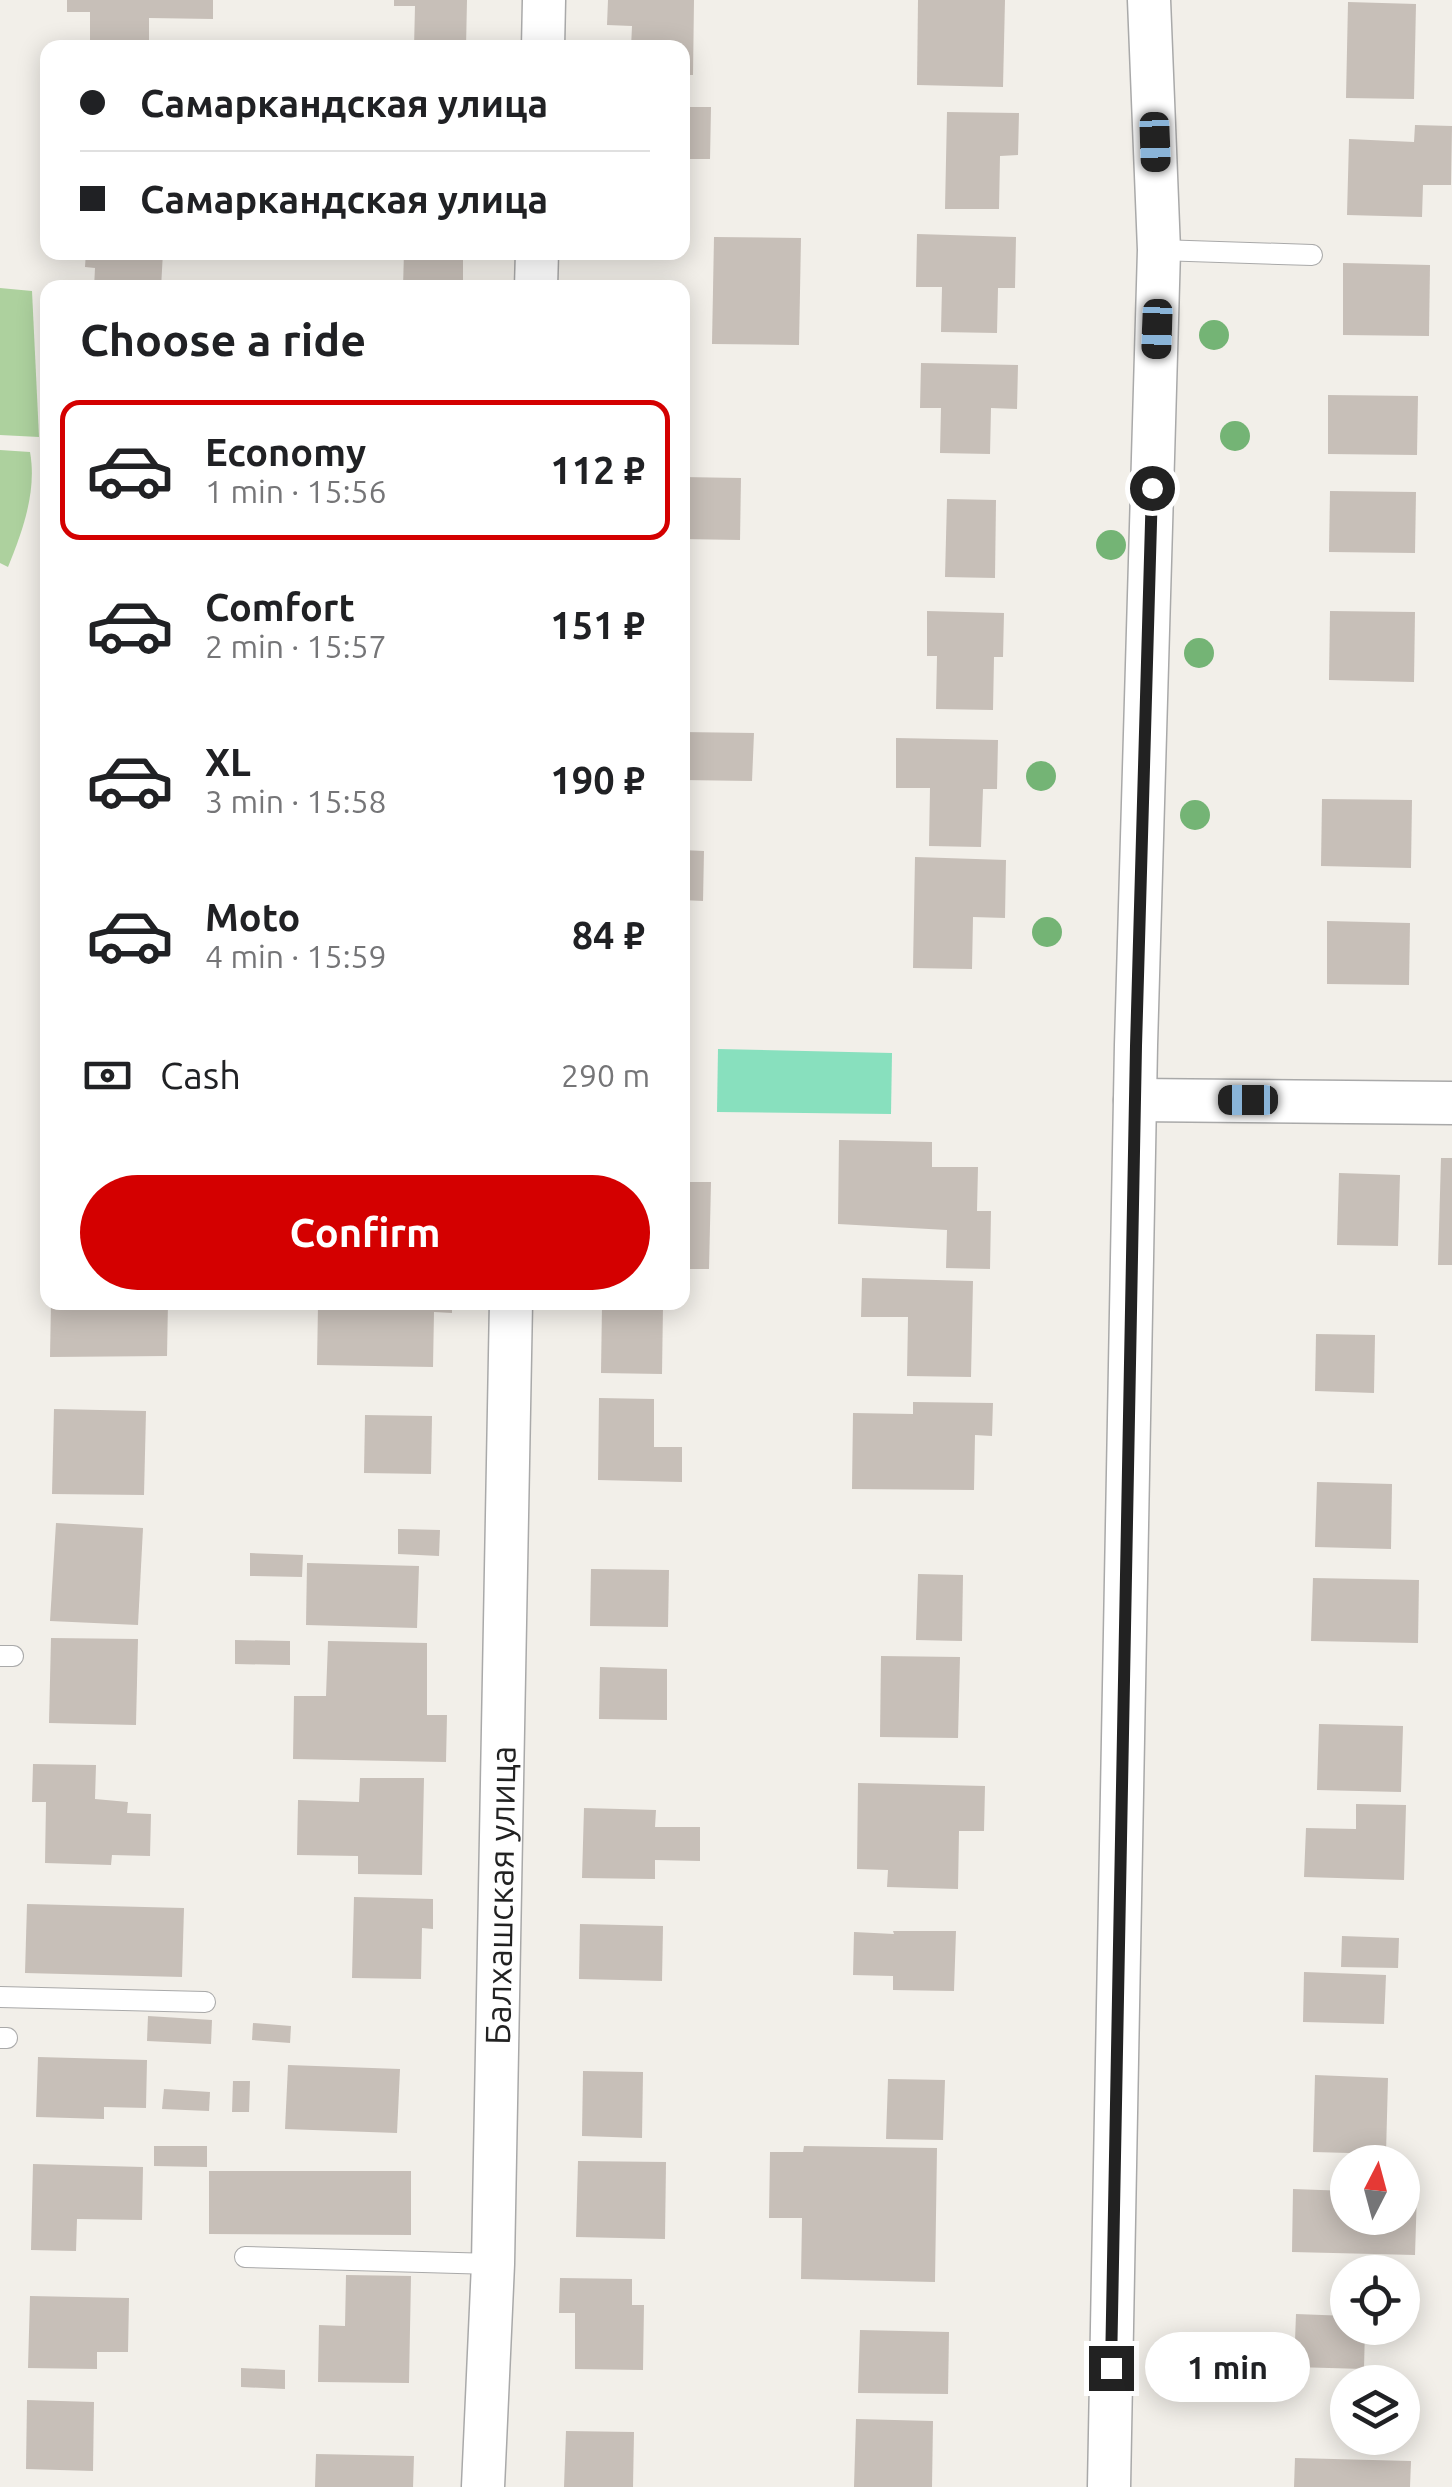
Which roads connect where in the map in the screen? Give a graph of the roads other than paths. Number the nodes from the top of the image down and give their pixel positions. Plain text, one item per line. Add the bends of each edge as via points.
1 (544, 0) edge
2 (1148, 0) edge
3 (543, 40) edge
4 (1159, 250) junction
5 (1312, 254) dead end
6 (1135, 1100) junction
7 (1452, 1103) edge
8 (511, 1310) edge
9 (0, 1997) edge
10 (205, 2002) dead end
11 (245, 2257) dead end
12 (494, 2264) junction
13 (483, 2487) edge
14 (1109, 2487) edge

1 - 3 street
2 - 4 street
4 - 5 lane
4 - 6 street
6 - 7 street
6 - 14 street
8 - 12 street, Балхашская улица
9 - 10 lane
11 - 12 lane
12 - 13 street, Балхашская улица

